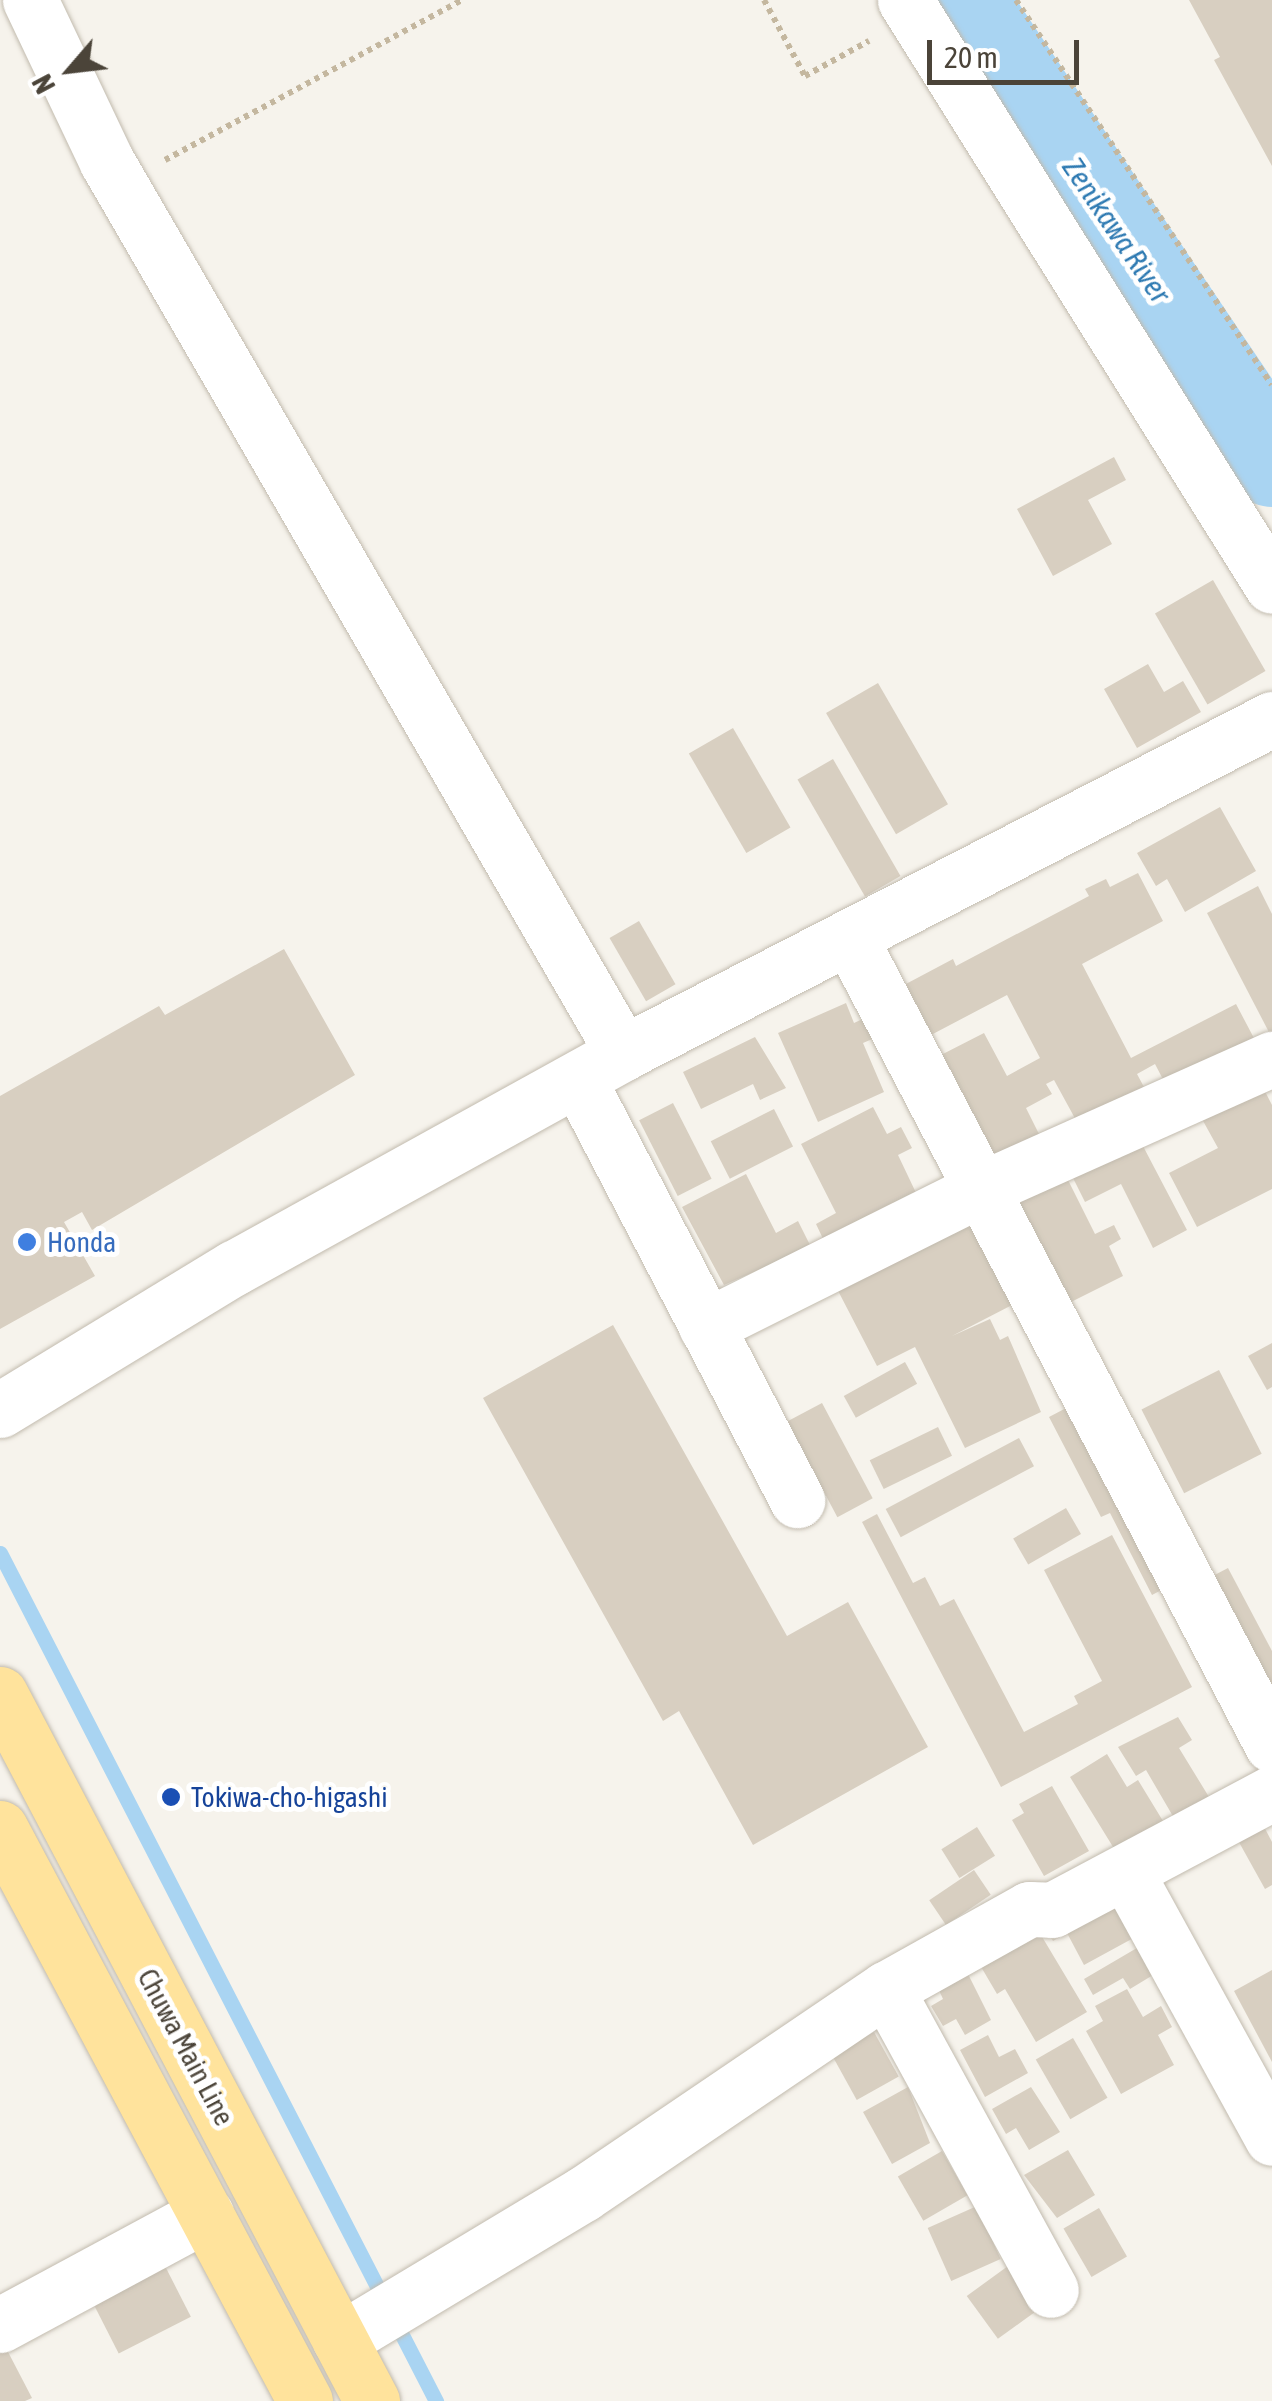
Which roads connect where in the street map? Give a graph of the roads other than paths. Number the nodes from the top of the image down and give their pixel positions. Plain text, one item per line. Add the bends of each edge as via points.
1 (30, 0) edge
2 (921, 5) edge
3 (1272, 586) edge
4 (1272, 720) edge
5 (850, 940) junction
6 (1272, 1058) edge
7 (601, 1066) junction
8 (981, 1189) junction
9 (706, 1326) junction
10 (0, 1410) edge
11 (798, 1500) dead end
12 (0, 1694) edge
13 (1272, 1744) edge
14 (1272, 1793) edge
15 (0, 1828) edge
16 (1127, 1874) junction
17 (886, 1989) junction
18 (1272, 2138) edge
19 (206, 2214) junction
20 (1051, 2290) dead end
21 (0, 2325) edge
22 (340, 2340) junction
23 (306, 2401) edge
24 (372, 2401) edge

1 - 7 street via 106,162
2 - 3 street
4 - 5 street
5 - 7 street
5 - 8 street
6 - 8 street
7 - 9 street
7 - 10 street via 234,1268
8 - 9 street
8 - 13 street
9 - 11 street
12 - 22 main road, Chuwa Main Line
14 - 16 street
15 - 19 main road
16 - 17 street via 1052,1910 1029,1909
16 - 18 street
17 - 20 street
17 - 22 street via 582,2194
19 - 21 street
19 - 23 main road
22 - 24 main road, Chuwa Main Line

